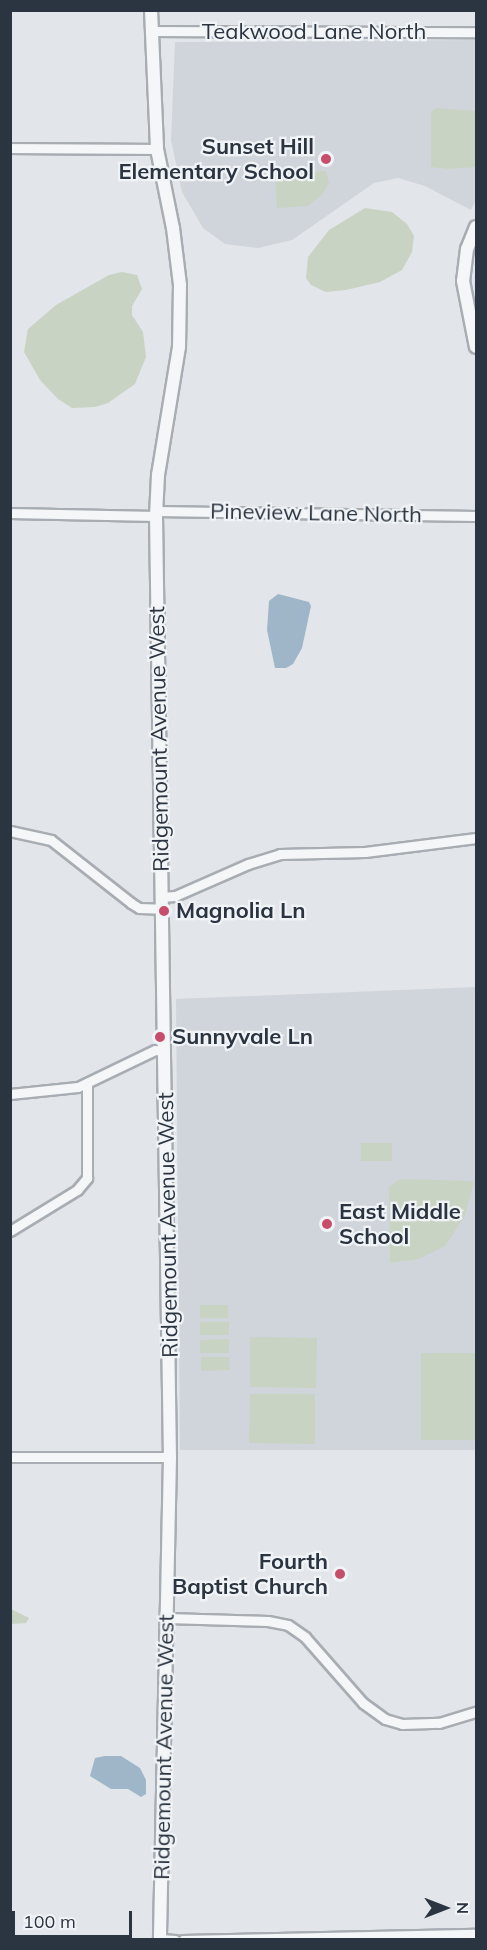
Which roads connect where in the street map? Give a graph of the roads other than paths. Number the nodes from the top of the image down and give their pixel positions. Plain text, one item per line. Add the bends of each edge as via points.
1 (151, 10) edge
2 (151, 31) junction
3 (477, 32) edge
4 (10, 148) edge
5 (157, 148) junction
6 (477, 227) edge
7 (477, 347) edge
8 (10, 513) edge
9 (156, 514) junction
10 (477, 516) edge
11 (10, 831) edge
12 (477, 838) edge
13 (162, 903) junction
14 (165, 1051) junction
15 (87, 1083) junction
16 (10, 1094) edge
17 (10, 1231) edge
18 (10, 1456) edge
19 (170, 1457) junction
20 (167, 1618) junction
21 (477, 1712) edge
22 (477, 1934) edge
23 (160, 1939) edge
24 (175, 1940) edge
25 (183, 1940) edge

1 - 2 street, Ridgemount Avenue West
2 - 3 street, Teakwood Lane North
2 - 5 street, Ridgemount Avenue West
4 - 5 street
5 - 9 street, Ridgemount Avenue West via 178,256 180,309 179,347 158,475
6 - 7 street via 467,249 463,281
8 - 9 street, Pineview Lane North
9 - 10 street, Pineview Lane North
9 - 13 street, Ridgemount Avenue West
11 - 13 street via 51,840 138,908
12 - 13 street via 365,852 264,857
13 - 14 street, Ridgemount Avenue West
14 - 15 street via 155,1050
14 - 19 street, Ridgemount Avenue West
15 - 16 street via 67,1089
15 - 17 street via 87,1178 77,1190
18 - 19 street
19 - 20 street, Ridgemount Avenue West
20 - 21 street via 288,1625 305,1637 373,1713 393,1722 440,1723
20 - 23 street, Ridgemount Avenue West
22 - 25 street
23 - 24 street

